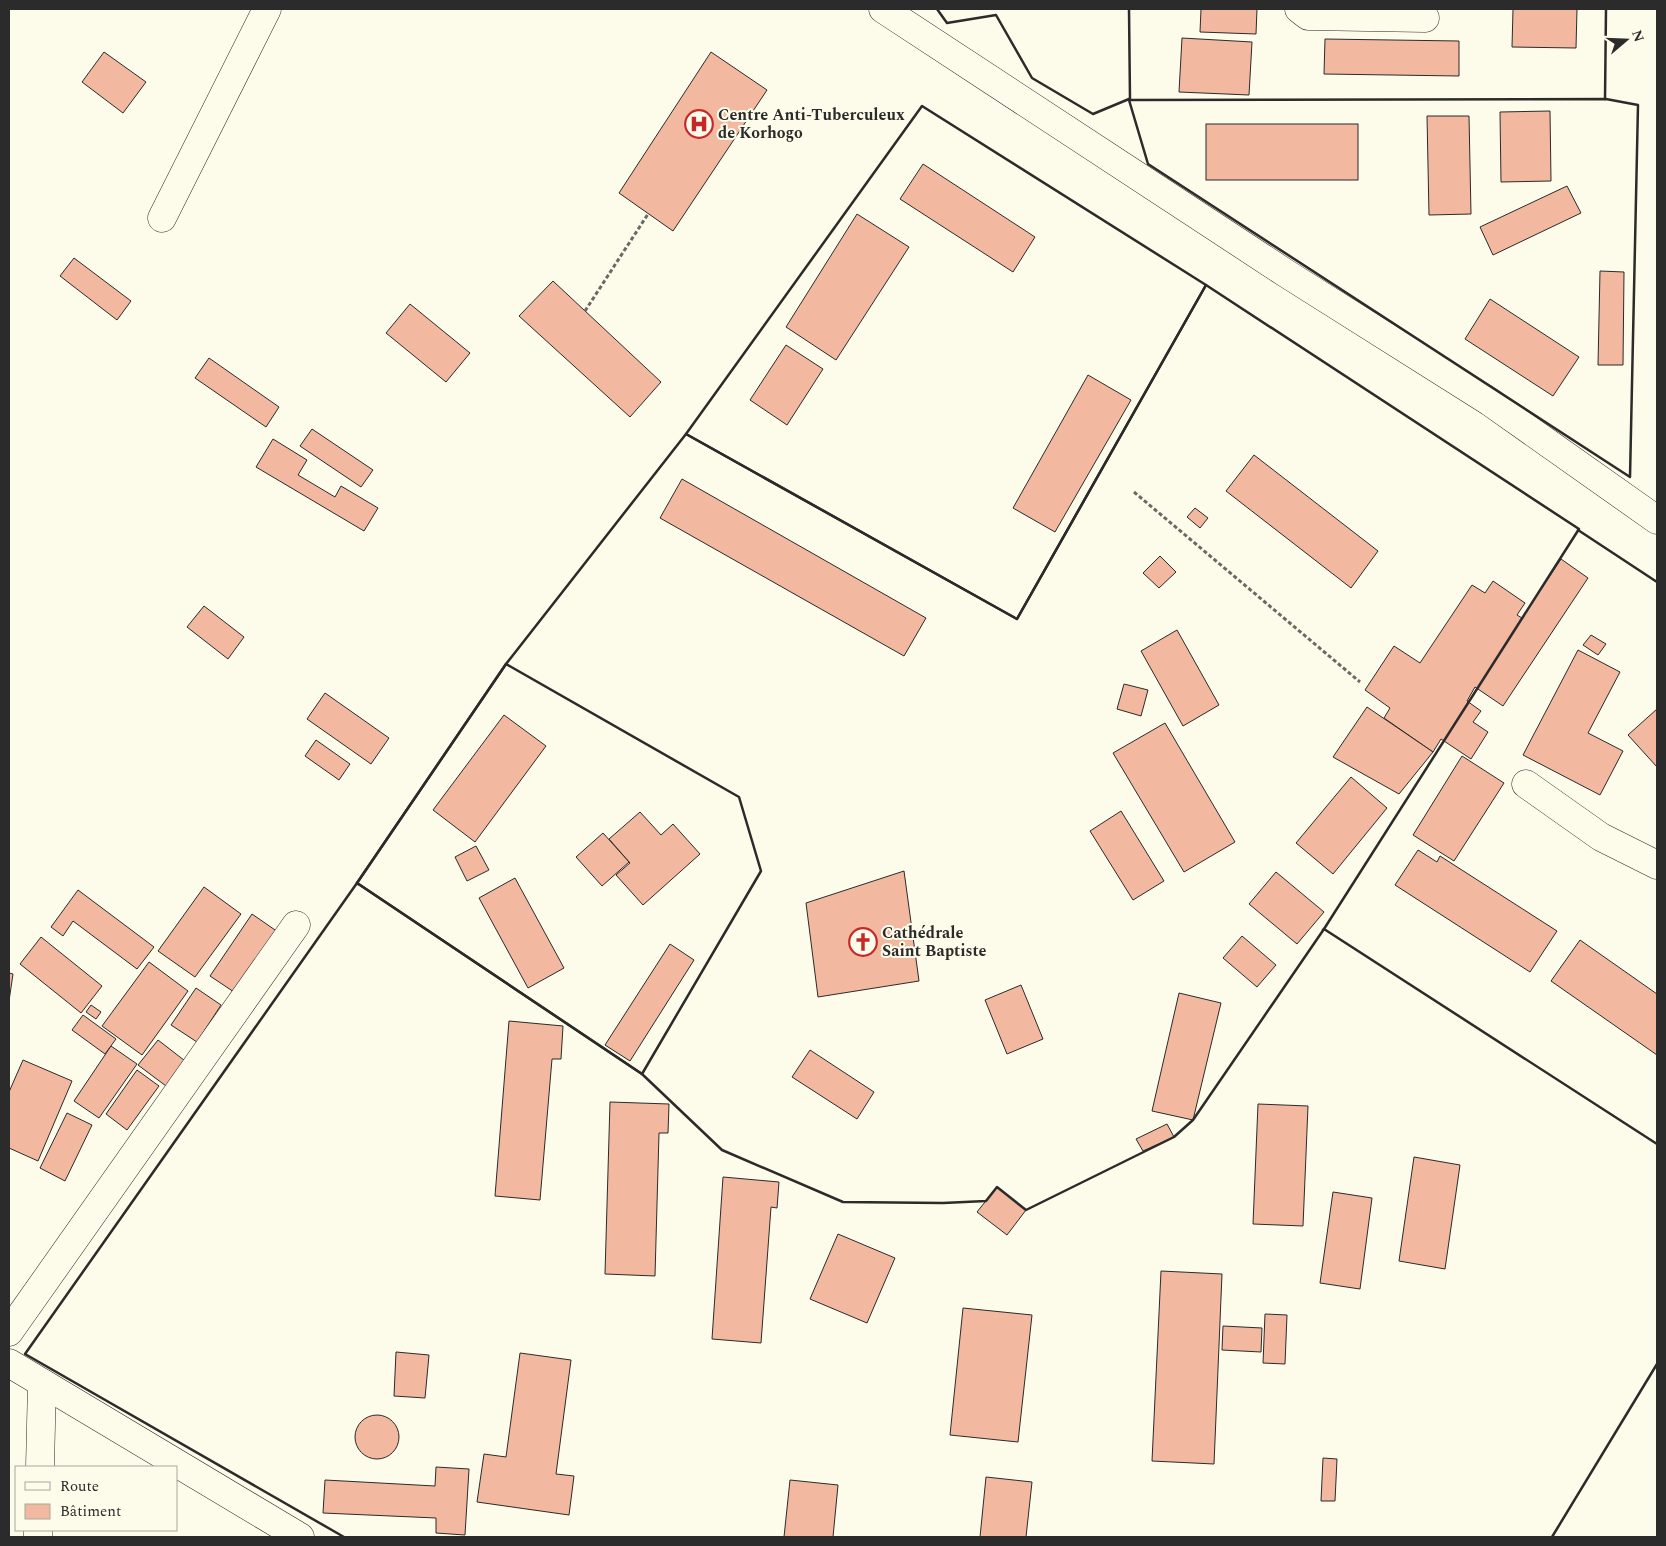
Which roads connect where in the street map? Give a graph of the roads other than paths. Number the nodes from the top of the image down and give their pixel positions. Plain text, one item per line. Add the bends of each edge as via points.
1 (268, 9) edge
2 (884, 9) edge
3 (1299, 9) edge
4 (1425, 18) dead end
5 (162, 218) dead end
6 (1657, 520) edge
7 (1526, 784) dead end
8 (1657, 864) edge
9 (296, 925) dead end
10 (9, 1332) edge
11 (9, 1363) edge
12 (42, 1383) junction
13 (40, 1466) edge
14 (300, 1537) edge

1 - 5 street
2 - 6 street via 1287,274 1490,402
3 - 4 street via 1308,16
7 - 8 street via 1601,837
9 - 10 street
11 - 12 street
12 - 13 street
12 - 14 street

